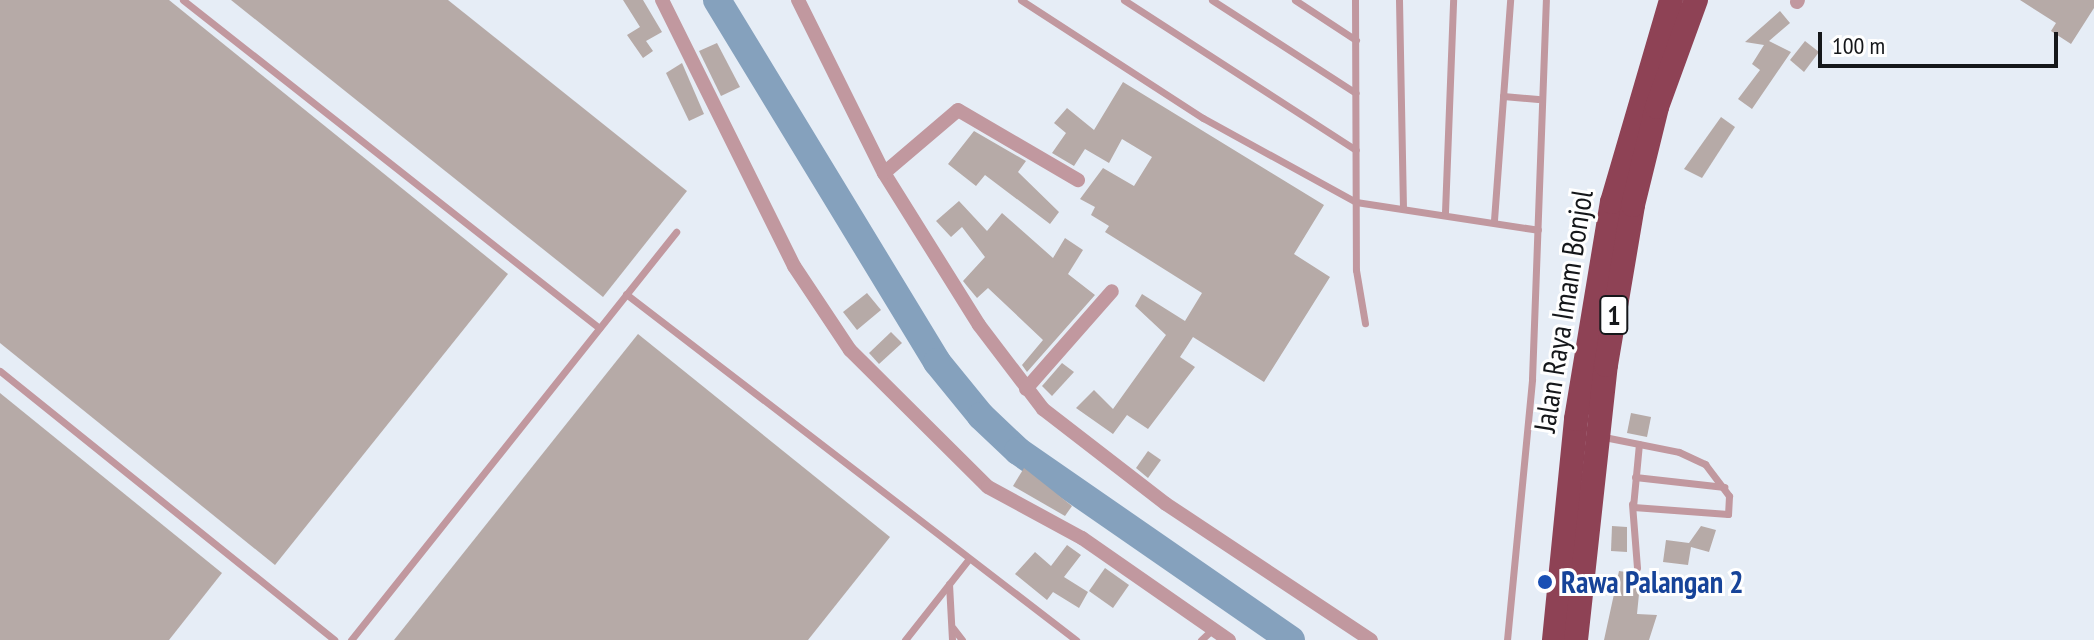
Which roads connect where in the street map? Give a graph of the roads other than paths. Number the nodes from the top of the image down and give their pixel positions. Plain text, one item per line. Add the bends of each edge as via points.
1 (183, 0) edge
2 (662, 0) edge
3 (798, 0) edge
4 (1021, 0) edge
5 (1124, 0) edge
6 (1212, 0) edge
7 (1295, 0) edge
8 (1355, 0) edge
9 (1399, 0) edge
10 (1453, 0) edge
11 (1510, 0) edge
12 (1546, 0) edge
13 (1671, 0) edge
14 (1696, 0) edge
15 (1356, 40) junction
16 (1356, 93) junction
17 (1503, 96) junction
18 (1538, 99) junction
19 (1356, 150) junction
20 (884, 173) junction
21 (1078, 180) dead end
22 (1356, 202) junction
23 (1403, 208) junction
24 (1445, 212) junction
25 (1494, 220) junction
26 (1538, 230) junction
27 (676, 232) dead end
28 (1112, 291) dead end
29 (626, 294) junction
30 (1365, 323) dead end
31 (599, 328) junction
32 (0, 371) edge
33 (1026, 389) junction
34 (1598, 435) junction
35 (1639, 444) junction
36 (1635, 477) junction
37 (1724, 487) junction
38 (1632, 504) junction
39 (968, 560) junction
40 (1637, 568) dead end
41 (949, 584) junction
42 (951, 626) junction
43 (1213, 629) junction
44 (334, 640) edge
45 (351, 640) edge
46 (905, 640) edge
47 (952, 640) edge
48 (962, 640) edge
49 (1076, 640) edge
50 (1201, 640) edge
51 (1229, 640) edge
52 (1371, 640) edge
53 (1507, 640) edge
54 (1554, 640) edge
55 (1576, 640) edge

1 - 31 lane
2 - 43 street via 794,266 850,350 988,487 1082,538
3 - 20 street
4 - 22 lane via 1203,118
5 - 19 lane
6 - 16 lane
7 - 15 lane
8 - 15 lane
9 - 23 lane
10 - 24 lane
11 - 17 lane
12 - 18 lane
13 - 54 highway, Jalan Raya Imam Bonjol / 1 via 1612,202 1578,404
14 - 34 highway, Jalan Raya Imam Bonjol / 1 via 1642,162
15 - 16 lane
16 - 19 lane
17 - 18 lane
17 - 25 lane
18 - 26 lane
19 - 22 lane
20 - 21 street via 958,110
20 - 33 street
22 - 23 lane
22 - 30 lane
23 - 24 lane
24 - 25 lane
25 - 26 lane
26 - 53 lane
27 - 29 lane
28 - 33 street
29 - 31 lane
29 - 39 lane
31 - 45 lane
32 - 44 lane
33 - 52 street via 1122,473
34 - 35 lane
34 - 55 highway, Jalan Raya Imam Bonjol / 1
35 - 36 lane
35 - 37 lane via 1692,456
36 - 37 lane
36 - 38 lane
37 - 38 lane via 1731,507 1719,518
38 - 40 lane
39 - 41 lane
39 - 49 lane
41 - 42 lane
41 - 46 lane
42 - 47 lane
42 - 48 lane
43 - 50 lane
43 - 51 street

